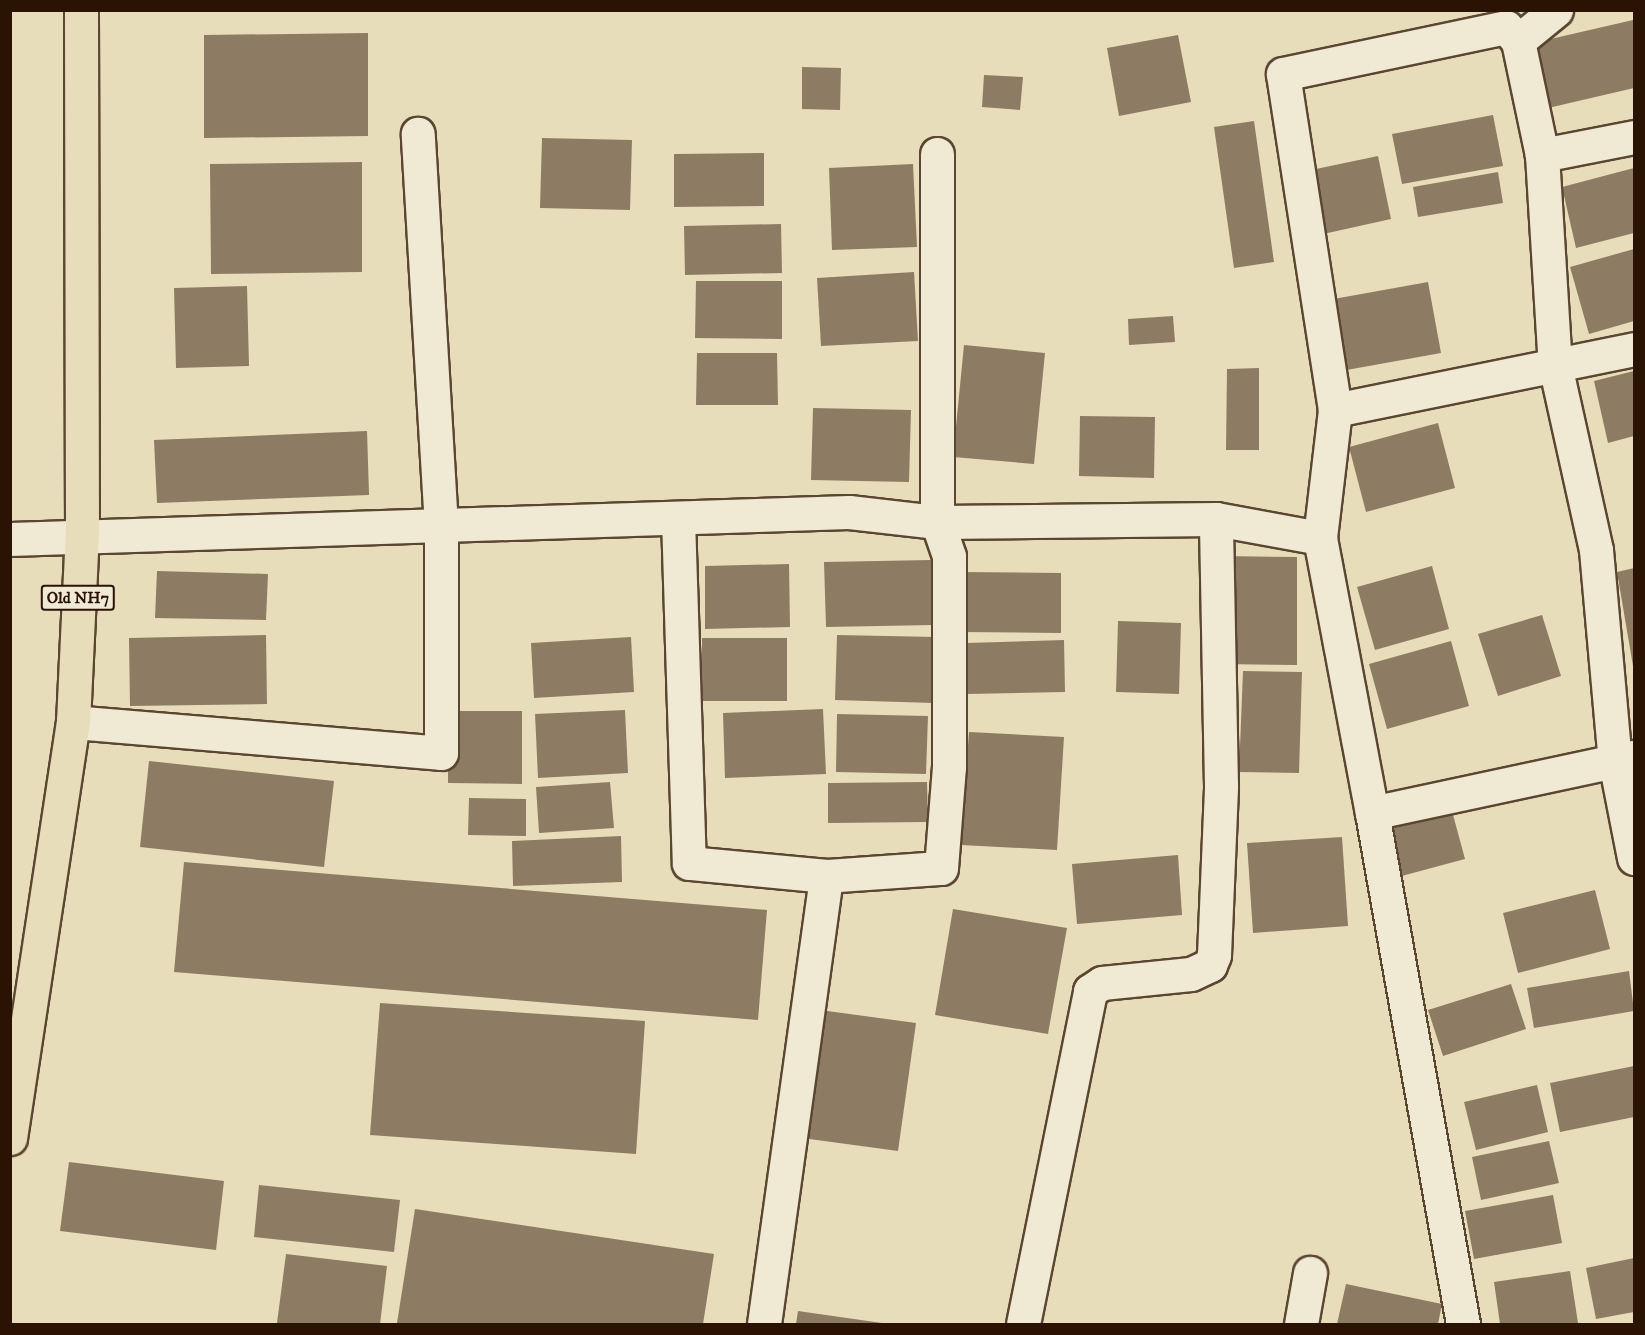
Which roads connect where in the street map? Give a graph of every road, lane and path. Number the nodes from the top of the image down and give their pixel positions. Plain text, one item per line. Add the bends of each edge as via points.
1 (81, 10) edge
2 (1556, 10) edge
3 (1518, 41) junction
4 (418, 134) dead end
5 (1635, 136) edge
6 (937, 154) dead end
7 (1542, 154) junction
8 (1635, 349) edge
9 (1555, 365) junction
10 (1335, 410) junction
11 (678, 518) junction
12 (1216, 519) junction
13 (937, 522) junction
14 (441, 526) junction
15 (82, 534) junction
16 (1320, 538) junction
17 (10, 539) edge
18 (73, 722) junction
19 (1625, 759) edge
20 (1372, 813) junction
21 (1635, 858) edge
22 (826, 876) junction
23 (19, 1048) edge
24 (10, 1138) edge
25 (1310, 1273) dead end
26 (764, 1324) edge
27 (1023, 1324) edge
28 (1301, 1324) edge
29 (1463, 1324) edge

1 - 15 main road, Old NH7
2 - 3 street
3 - 7 street
3 - 10 street via 1506,27 1283,74
4 - 14 street
5 - 7 street
6 - 13 street
7 - 9 street
8 - 9 street
9 - 10 street
9 - 19 street via 1596,550
10 - 16 street
11 - 13 street via 849,512
11 - 14 street
11 - 22 street via 689,863
12 - 13 street
12 - 16 street
12 - 27 street via 1221,786 1214,955 1210,965 1191,974 1102,983 1090,991
13 - 22 street via 949,556 949,767 941,868
14 - 15 street
14 - 18 street via 441,753
15 - 17 street
15 - 18 main road, Old NH7
16 - 20 street
18 - 23 main road, Old NH7
19 - 20 street
19 - 21 street
20 - 29 street
22 - 26 street
23 - 24 main road, Old NH7
25 - 28 street

